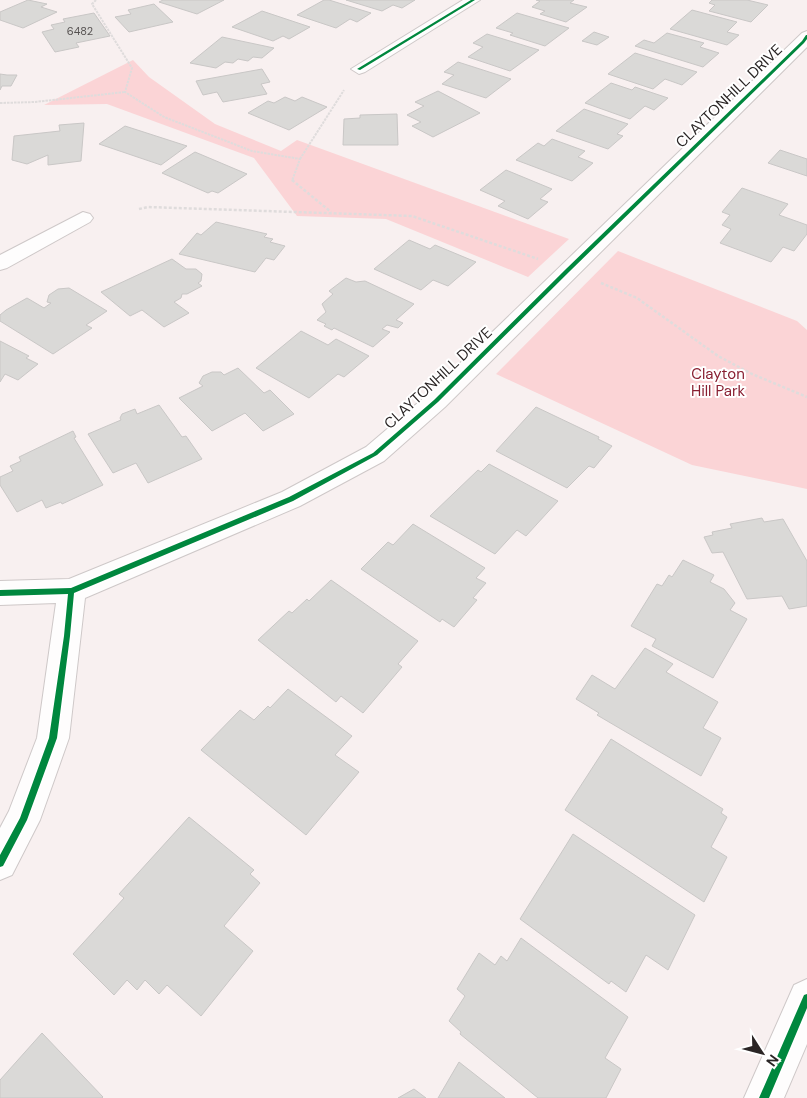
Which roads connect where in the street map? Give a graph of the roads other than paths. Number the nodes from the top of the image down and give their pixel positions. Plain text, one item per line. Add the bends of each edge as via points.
1 (473, 0) edge
2 (807, 36) edge
3 (359, 69) dead end
4 (83, 218) dead end
5 (0, 264) edge
6 (71, 591) junction
7 (0, 592) edge
8 (0, 863) edge
9 (807, 998) edge
10 (764, 1098) edge

1 - 3 street
2 - 6 street, CLAYTONHILL DRIVE via 436,401 375,454 291,499
4 - 5 street
6 - 7 street, CLAYTONHILL DRIVE
6 - 8 street via 53,738 23,820
9 - 10 street

